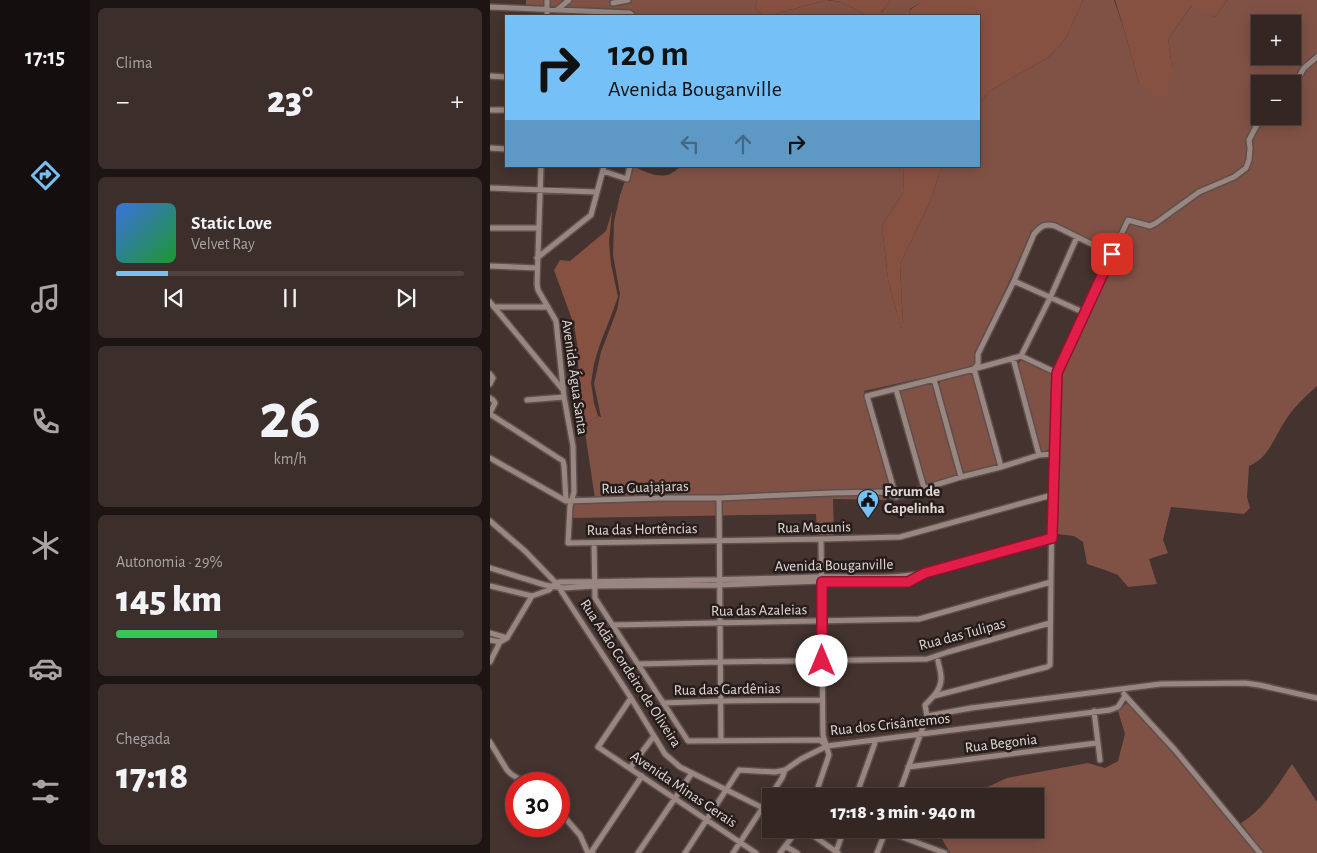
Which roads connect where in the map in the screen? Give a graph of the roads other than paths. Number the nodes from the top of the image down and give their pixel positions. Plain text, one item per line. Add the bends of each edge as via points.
1 (547, 0) edge
2 (569, 0) edge
3 (628, 0) edge
4 (613, 1) edge
5 (490, 6) edge
6 (547, 10) junction
7 (557, 10) junction
8 (612, 13) junction
9 (547, 15) edge
10 (632, 15) edge
11 (1317, 57) edge
12 (1300, 75) edge
13 (490, 76) edge
14 (505, 77) edge
15 (490, 110) edge
16 (505, 110) edge
17 (1257, 125) edge
18 (490, 148) edge
19 (505, 149) edge
20 (541, 167) edge
21 (630, 167) edge
22 (603, 169) edge
23 (490, 188) edge
24 (540, 190) junction
25 (597, 192) junction
26 (490, 228) edge
27 (538, 228) junction
28 (1077, 237) junction
29 (1112, 254) junction
30 (537, 258) junction
31 (490, 266) edge
32 (538, 268) junction
33 (1014, 281) junction
34 (1050, 298) junction
35 (492, 304) edge
36 (548, 307) junction
37 (1085, 313) junction
38 (1021, 356) junction
39 (1013, 358) junction
40 (974, 369) junction
41 (1057, 373) junction
42 (490, 374) edge
43 (934, 379) junction
44 (490, 384) edge
45 (896, 389) junction
46 (563, 390) junction
47 (564, 397) junction
48 (490, 398) edge
49 (527, 400) dead end
50 (490, 414) edge
51 (1054, 454) junction
52 (1039, 455) junction
53 (490, 458) edge
54 (1001, 467) junction
55 (961, 477) junction
56 (924, 488) junction
57 (1052, 495) junction
58 (896, 497) junction
59 (719, 498) junction
60 (568, 501) junction
61 (490, 520) edge
62 (1052, 538) junction
63 (821, 539) junction
64 (720, 540) junction
65 (594, 543) junction
66 (490, 568) edge
67 (822, 579) junction
68 (1051, 582) junction
69 (719, 583) junction
70 (595, 584) junction
71 (556, 585) junction
72 (490, 586) edge
73 (532, 596) junction
74 (822, 621) junction
75 (720, 623) junction
76 (1050, 623) junction
77 (613, 624) junction
78 (490, 633) edge
79 (506, 638) junction
80 (490, 640) edge
81 (500, 642) junction
82 (822, 661) junction
83 (938, 661) dead end
84 (490, 662) edge
85 (720, 662) junction
86 (639, 664) junction
87 (1122, 689) junction
88 (934, 696) junction
89 (1125, 696) junction
90 (631, 698) junction
91 (1317, 698) edge
92 (822, 700) junction
93 (721, 701) junction
94 (663, 703) junction
95 (1094, 712) junction
96 (926, 716) junction
97 (920, 734) junction
98 (654, 736) junction
99 (721, 740) junction
100 (876, 740) junction
101 (490, 742) edge
102 (1097, 743) junction
103 (827, 746) junction
104 (1100, 760) dead end
105 (908, 767) junction
106 (630, 768) junction
107 (785, 770) junction
108 (509, 772) edge
109 (692, 773) junction
110 (642, 776) junction
111 (775, 788) edge
112 (818, 788) edge
113 (859, 788) edge
114 (901, 788) edge
115 (727, 790) junction
116 (674, 798) junction
117 (762, 807) edge
118 (762, 809) edge
119 (707, 820) junction
120 (570, 824) edge
121 (792, 838) edge
122 (816, 838) edge
123 (841, 838) edge
124 (883, 838) edge
125 (905, 838) edge
126 (740, 842) junction
127 (786, 846) junction
128 (591, 852) edge
129 (937, 852) edge
130 (638, 853) edge
131 (685, 853) edge
132 (733, 853) edge
133 (756, 853) edge
134 (780, 853) edge
135 (796, 853) edge
136 (837, 853) edge
137 (877, 853) edge
138 (945, 853) edge
139 (1260, 853) edge

1 - 6 street
2 - 7 street
3 - 4 street
4 - 8 street
5 - 6 street
6 - 7 street
6 - 9 street
7 - 8 street
8 - 10 street
11 - 12 street
13 - 14 street
15 - 16 street
17 - 29 street via 1249,140 1247,165 1234,177 1199,192 1150,226 1128,220
18 - 19 street
20 - 24 street, Avenida Água Santa
21 - 22 street via 626,179
22 - 25 street
23 - 24 street
24 - 25 street
24 - 27 street, Avenida Água Santa
25 - 30 street via 593,212 588,218
26 - 27 street
27 - 30 street, Avenida Água Santa
28 - 29 street
28 - 33 street via 1048,224 1040,228 1034,234
28 - 34 street
29 - 37 street
30 - 32 street, Avenida Água Santa
31 - 32 street
32 - 36 street, Avenida Água Santa via 537,287
33 - 34 street
33 - 40 street via 978,354 978,364
34 - 37 street
34 - 38 street
35 - 36 street
35 - 46 street
36 - 46 street, Avenida Água Santa via 556,321
37 - 41 street
38 - 39 street
38 - 41 street
39 - 40 street
39 - 52 street
40 - 43 street
40 - 54 street
41 - 51 street
42 - 44 street via 493,378
43 - 45 street
43 - 55 street
45 - 56 street
45 - 58 street via 867,396
46 - 47 street, Avenida Água Santa
47 - 49 street
47 - 60 street, Avenida Água Santa via 573,446 574,492
48 - 50 street via 494,402
50 - 60 street via 563,461
51 - 52 street
51 - 57 street
52 - 54 street
53 - 60 street
54 - 55 street
55 - 56 street
56 - 58 street
57 - 62 street
57 - 63 street, Rua Macunis via 900,537
58 - 59 street, Rua Guajajaras via 874,492
59 - 60 street, Rua Guajajaras
59 - 64 street
60 - 65 street, Rua das Hortências via 568,543
61 - 71 street, Rua Adão Cordeiro de Oliveira
62 - 67 street, Avenida Bouganville via 925,573 908,582
62 - 68 street
63 - 64 street, Rua Macunis
63 - 67 street
64 - 65 street, Rua das Hortências
64 - 69 street
65 - 70 street, Rua dos Crisântemos
66 - 71 street via 545,585
67 - 69 street, Avenida Bouganville
67 - 74 street
68 - 74 street, Rua das Azaleias via 919,619
68 - 76 street
69 - 70 street, Avenida Bouganville
69 - 75 street
70 - 71 street, Avenida Bouganville via 559,582
70 - 77 street, Rua dos Crisântemos via 595,598
71 - 73 street
71 - 90 street, Rua Adão Cordeiro de Oliveira
72 - 73 street
73 - 79 street
74 - 75 street, Rua das Azaleias
74 - 82 street
75 - 77 street, Rua das Azaleias
75 - 85 street
76 - 82 street, Rua das Tulipas via 927,659
76 - 88 street via 1048,667
77 - 86 street, Rua dos Crisântemos
78 - 79 street
79 - 81 street
80 - 81 street
81 - 84 street
82 - 85 street, Rua das Tulipas
82 - 92 street
83 - 88 street via 941,678
85 - 86 street, Rua das Tulipas
85 - 93 street
86 - 94 street, Rua dos Crisântemos
87 - 89 street
87 - 91 street via 1162,684 1245,683
87 - 96 street
88 - 96 street via 925,705
89 - 95 street, Rua dos Crisântemos via 1118,706
89 - 139 street via 1175,750
90 - 98 street, Rua Adão Cordeiro de Oliveira
90 - 106 street, Avenida Minas Gerais via 598,747
92 - 93 street, Rua das Gardênias
92 - 103 street via 823,735
93 - 94 street, Rua das Gardênias
93 - 99 street
94 - 99 street, Rua dos Crisântemos via 688,741
95 - 97 street, Rua dos Crisântemos
95 - 102 street
96 - 97 street
97 - 100 street, Rua dos Crisântemos
97 - 105 street
98 - 106 street
98 - 109 street, Rua Adão Cordeiro de Oliveira via 666,754
99 - 103 street, Rua dos Crisântemos via 820,740
100 - 103 street, Rua dos Crisântemos
100 - 113 street
101 - 108 street
102 - 104 street
102 - 105 street, Rua Begonia
103 - 107 street
103 - 112 street via 830,755
105 - 114 street
106 - 110 street, Avenida Minas Gerais
107 - 111 street
107 - 115 street via 739,770
109 - 115 street, Rua Adão Cordeiro de Oliveira
109 - 116 street
110 - 116 street, Avenida Minas Gerais
110 - 128 street
115 - 117 street, Rua Adão Cordeiro de Oliveira
115 - 119 street
116 - 119 street, Avenida Minas Gerais
116 - 130 street
118 - 126 street
119 - 126 street, Avenida Minas Gerais
119 - 131 street
120 - 128 street
121 - 127 street
122 - 136 street
123 - 136 street
124 - 137 street
125 - 129 street
126 - 132 street
126 - 133 street, Avenida Minas Gerais
127 - 134 street
127 - 135 street
129 - 138 street

